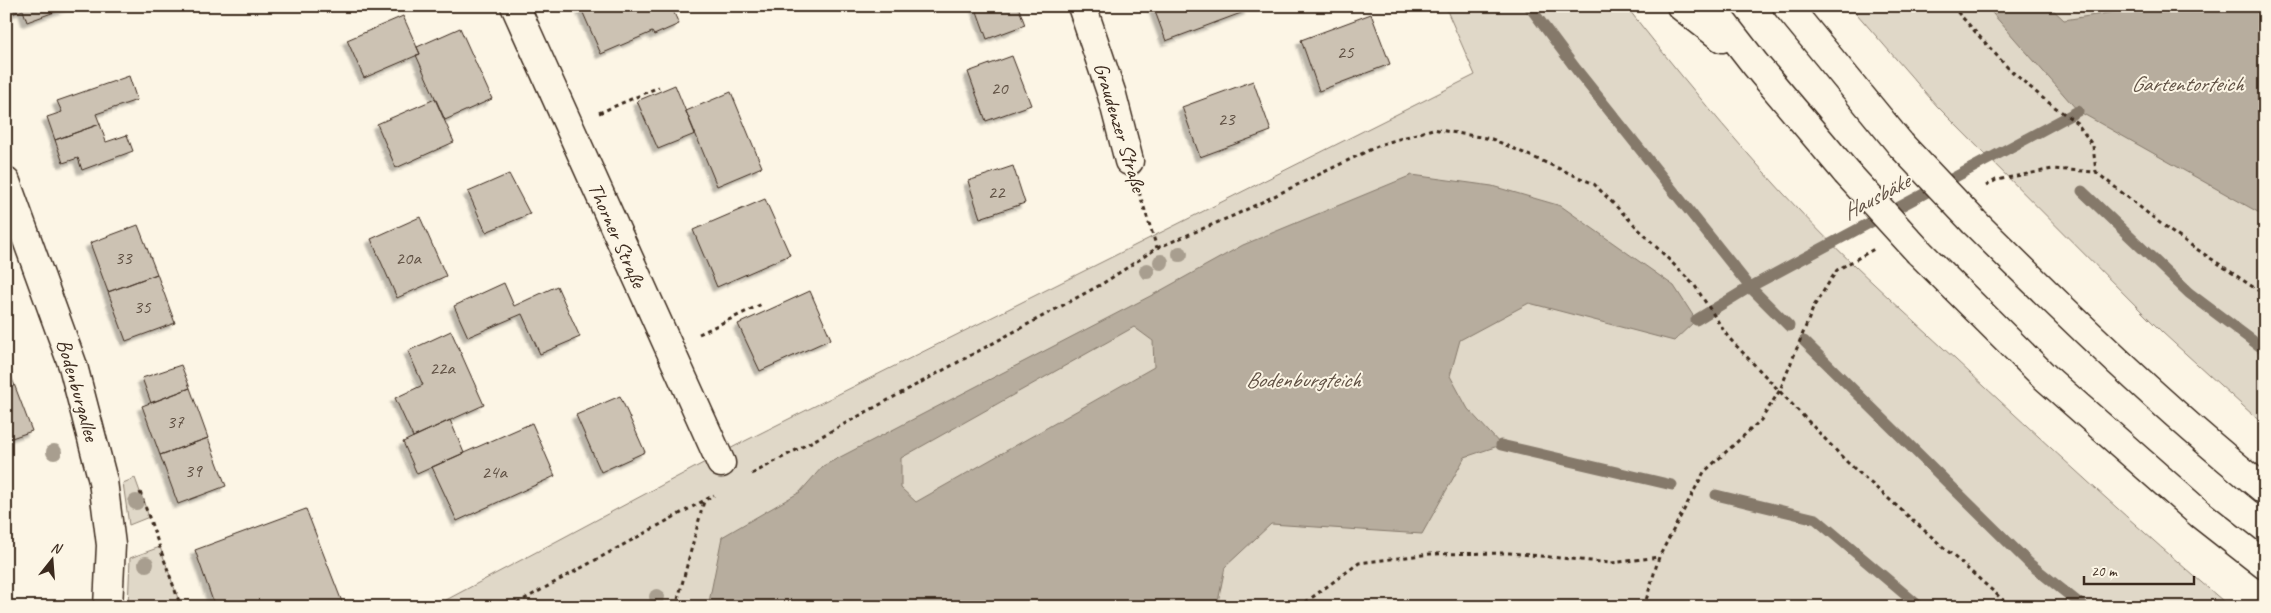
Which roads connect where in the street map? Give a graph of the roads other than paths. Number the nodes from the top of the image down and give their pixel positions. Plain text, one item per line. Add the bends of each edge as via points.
1 (515, 6) edge
2 (1082, 6) edge
3 (1681, 6) edge
4 (1710, 6) edge
5 (1786, 6) edge
6 (1755, 64) junction
7 (1129, 161) road end
8 (6, 182) edge
9 (720, 463) dead end
10 (2265, 490) edge
11 (2265, 565) edge
12 (108, 607) edge

1 - 9 main road, Thorner Straße
2 - 7 main road, Graudenzer Straße via 1112,95
3 - 6 main road
4 - 6 main road
5 - 10 main road, bridge via 1901,145 1974,222 2204,441
6 - 11 main road, bridge via 1919,252 2045,377 2200,514
8 - 12 main road, Bodenburgallee via 74,366 103,481 110,545

